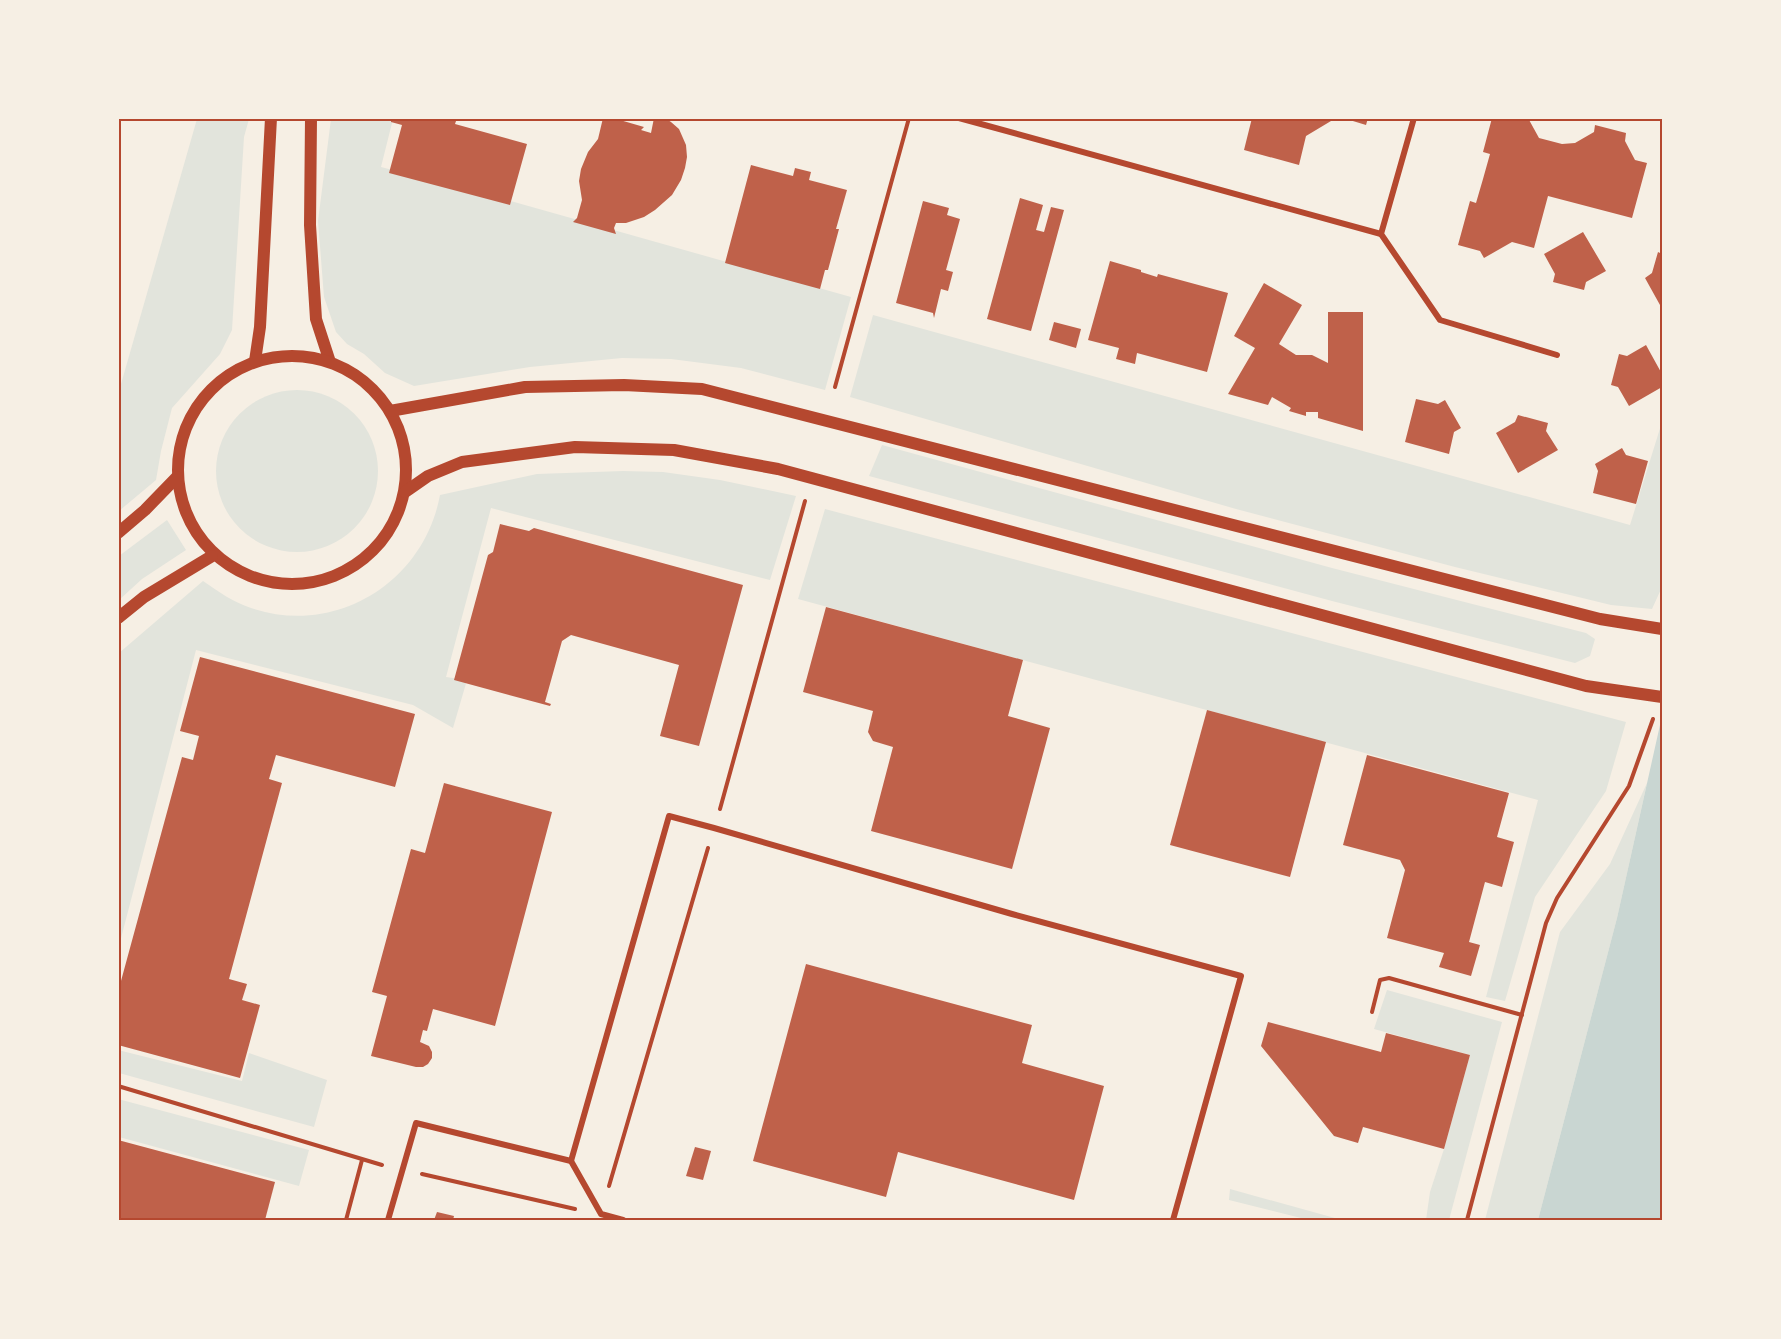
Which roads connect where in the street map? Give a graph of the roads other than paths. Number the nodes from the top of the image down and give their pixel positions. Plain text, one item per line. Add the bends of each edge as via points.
1 (271, 118) edge
2 (311, 118) edge
3 (959, 118) edge
4 (1414, 118) edge
5 (1381, 234) junction
6 (1557, 355) dead end
7 (255, 362) junction
8 (330, 362) junction
9 (390, 411) junction
10 (177, 477) junction
11 (405, 492) junction
12 (118, 532) edge
13 (212, 555) junction
14 (118, 618) edge
15 (1662, 629) edge
16 (1662, 697) edge
17 (571, 1161) junction
18 (388, 1221) edge
19 (623, 1221) edge
20 (1173, 1221) edge

1 - 7 main road
2 - 8 main road via 310,225 316,319
3 - 5 street
4 - 5 street
5 - 6 street via 1440,320
7 - 8 main road via 293,355
7 - 10 main road via 225,377 205,396 188,423
8 - 9 main road via 371,387
9 - 11 main road via 406,455
9 - 15 main road via 525,387 624,385 702,389 1600,619
10 - 12 main road
10 - 13 main road via 186,513
11 - 13 main road via 383,540 348,570 311,584 277,584 251,578
11 - 16 main road via 428,476 462,462 575,447 674,450 777,469 1586,686
13 - 14 main road
17 - 18 street via 416,1124
17 - 19 street via 601,1214
17 - 20 street via 669,816 1241,976

